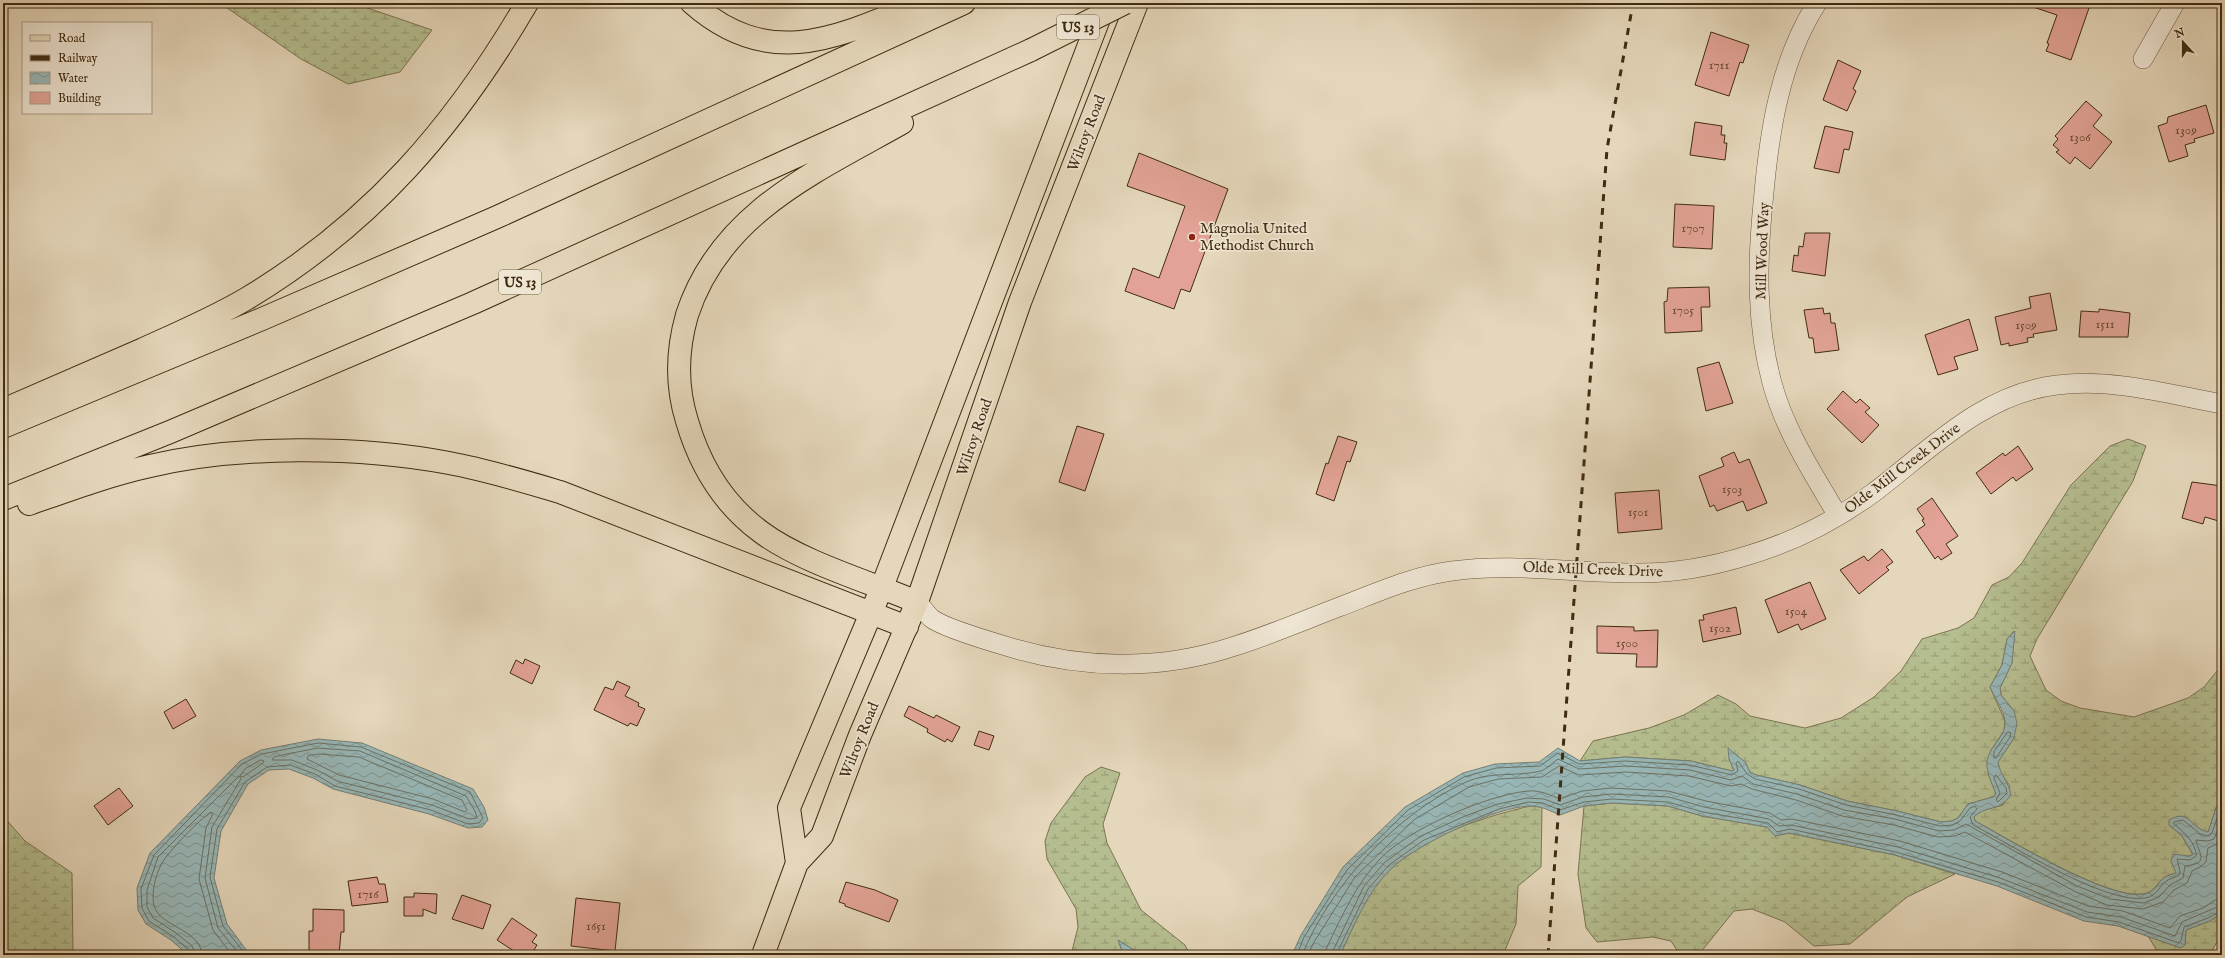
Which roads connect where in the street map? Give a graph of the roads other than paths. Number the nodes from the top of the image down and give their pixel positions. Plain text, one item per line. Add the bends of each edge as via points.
1 (527, 3) edge
2 (692, 3) edge
3 (920, 3) edge
4 (964, 3) edge
5 (1105, 3) edge
6 (1125, 3) edge
7 (1137, 3) edge
8 (1817, 3) edge
9 (2175, 3) edge
10 (1030, 50) junction
11 (2143, 59) dead end
12 (2222, 404) edge
13 (3, 410) edge
14 (3, 427) edge
15 (3, 499) edge
16 (3, 512) edge
17 (1838, 516) junction
18 (882, 587) junction
19 (917, 602) junction
20 (870, 612) junction
21 (933, 620) junction
22 (907, 627) junction
23 (797, 863) junction
24 (762, 955) edge

1 - 13 main road via 498,53 459,109 420,157 383,196 343,231 291,270 238,304
2 - 3 main road via 710,19 731,31 754,40 781,44 822,39 875,22
4 - 14 main road via 498,217
5 - 18 main road, Wilroy Road
6 - 10 main road, US 13, bridge
7 - 19 main road, Wilroy Road via 1020,302
8 - 17 street, Mill Wood Way via 1796,42 1775,108 1767,156 1758,256 1759,299 1772,384 1783,417
9 - 11 street
10 - 15 main road, US 13 via 473,303 170,432
10 - 18 main road via 770,201 744,223 720,249 693,297 684,326 679,354 683,408 695,447 720,492 739,514 786,548
12 - 17 street, Olde Mill Creek Drive via 2128,386 2083,383 2025,391 1968,418 1871,494
16 - 20 main road via 150,466 197,457 270,451 332,451 403,456 504,475 560,492
17 - 21 street, Olde Mill Creek Drive via 1751,555 1714,565 1676,571 1638,573 1519,566 1479,567 1442,572 1406,581 1234,647 1161,662 1095,664 1054,658 989,641
18 - 19 main road
18 - 20 main road, Wilroy Road
19 - 21 street, Olde Mill Creek Drive
19 - 22 main road, Wilroy Road
20 - 22 main road
20 - 23 main road, Wilroy Road via 789,808
21 - 22 street
22 - 23 main road, Wilroy Road via 860,735 822,836
23 - 24 main road, Wilroy Road

